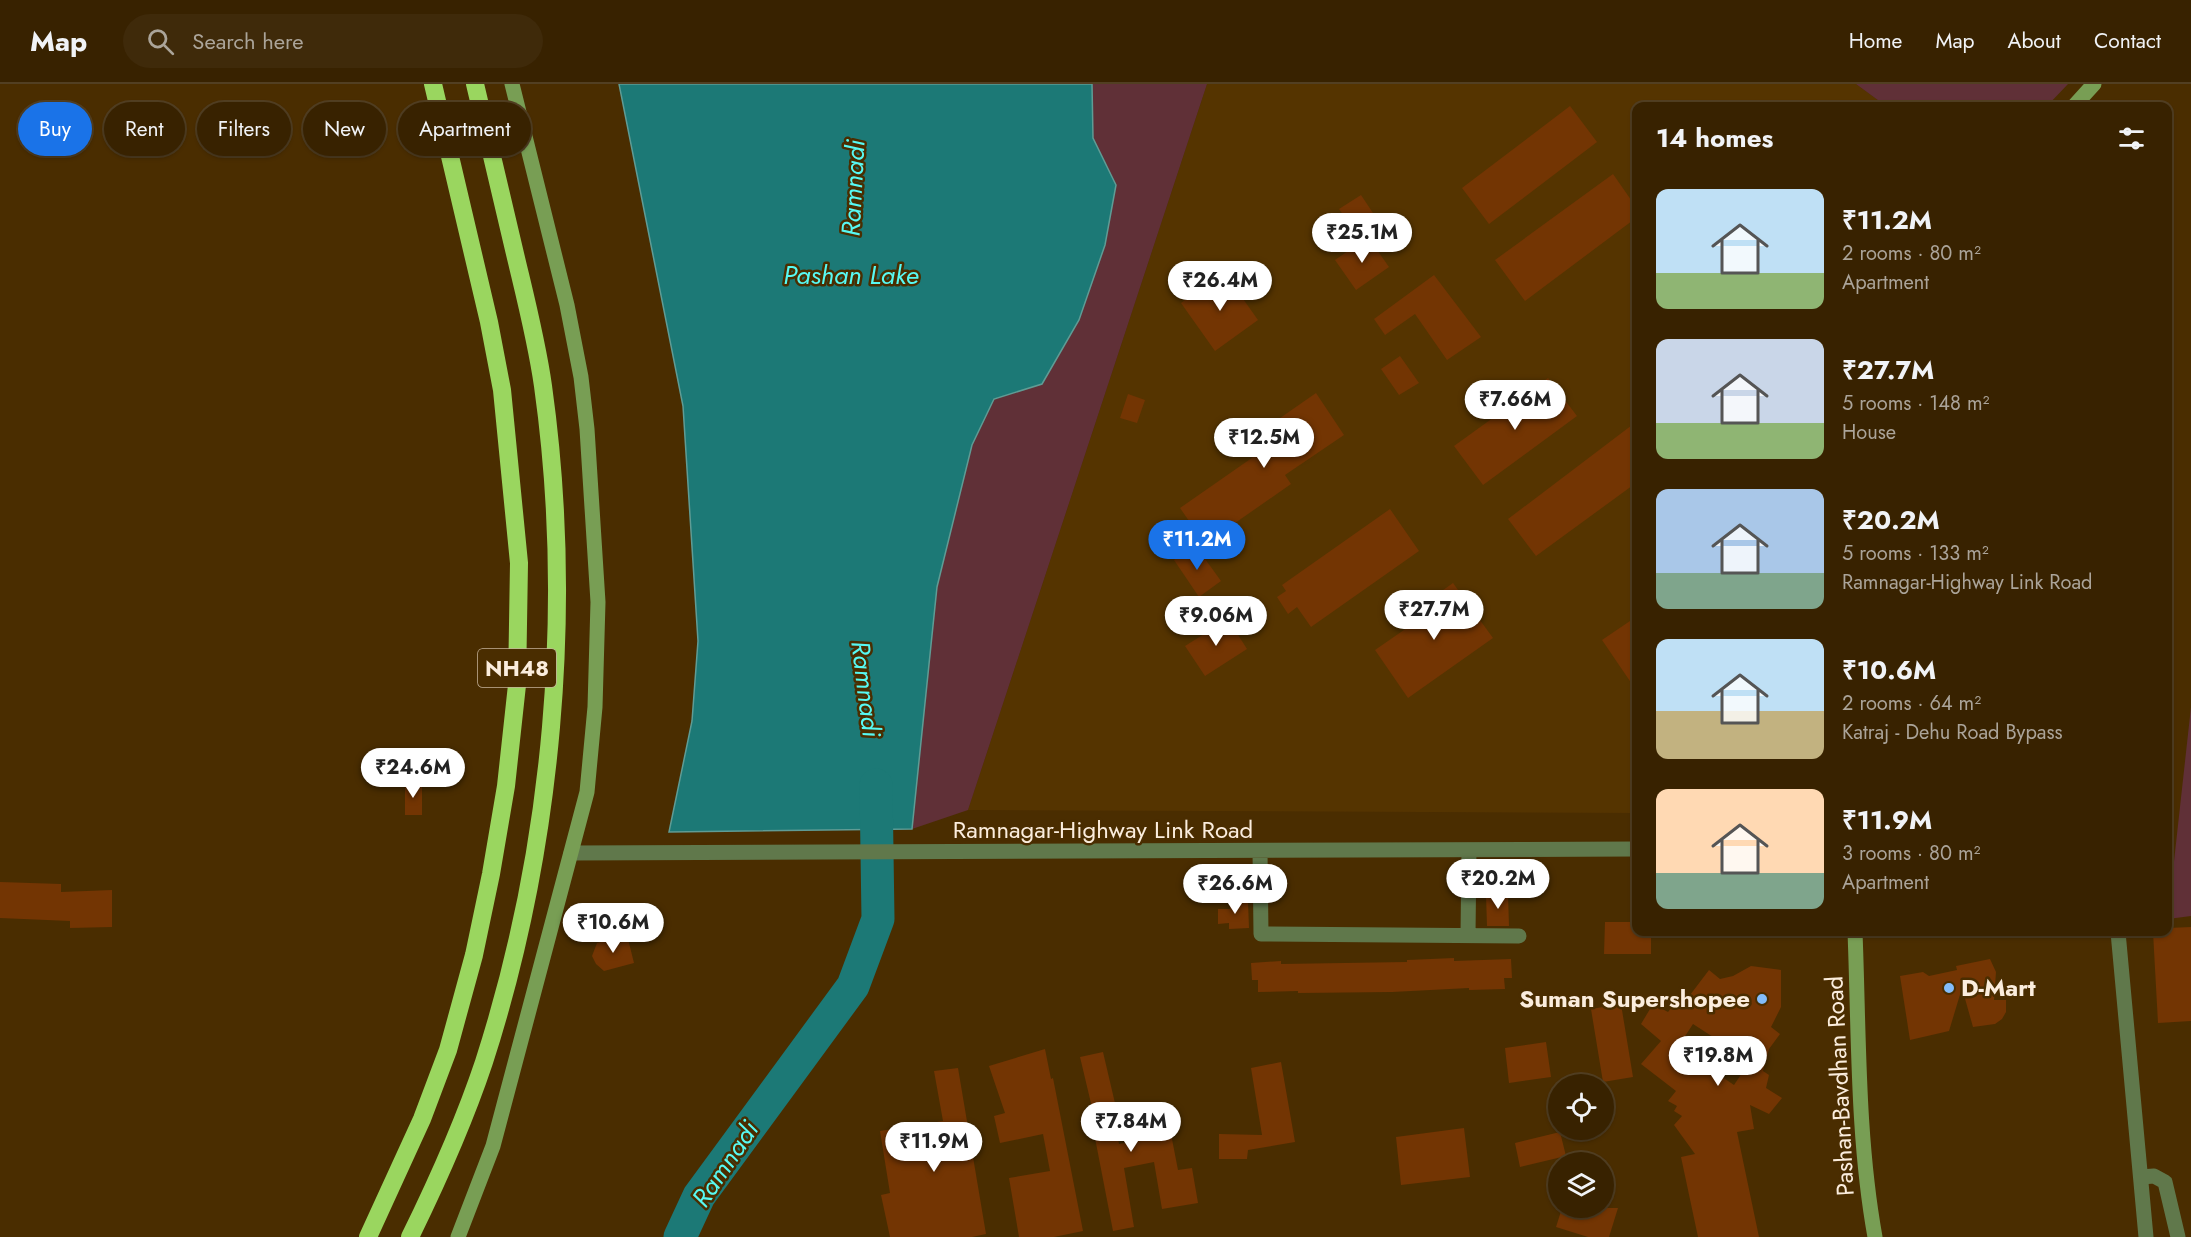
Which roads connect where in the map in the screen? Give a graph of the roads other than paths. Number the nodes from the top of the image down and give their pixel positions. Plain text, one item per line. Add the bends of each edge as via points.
1 (433, 84) edge
2 (475, 84) edge
3 (512, 84) edge
4 (2094, 84) edge
5 (2078, 102) edge
6 (1632, 849) edge
7 (1469, 850) junction
8 (1260, 851) junction
9 (571, 853) junction
10 (1468, 935) junction
11 (1519, 936) dead end
12 (1855, 936) edge
13 (2118, 936) edge
14 (2141, 1177) junction
15 (368, 1237) edge
16 (410, 1237) edge
17 (458, 1237) edge
18 (1875, 1237) edge
19 (2146, 1237) edge
20 (2178, 1237) edge

1 - 15 highway, NH48 via 502,390 519,563 517,685 506,786 474,955 422,1119
2 - 16 highway, NH48 via 543,383 557,562 555,687 544,791 511,964 484,1061 458,1133
3 - 9 street via 567,304 586,429 598,602 595,707 587,792
4 - 5 street
6 - 7 street, Ramnagar-Highway Link Road
7 - 8 street, Ramnagar-Highway Link Road
7 - 10 street
8 - 9 street, Ramnagar-Highway Link Road
8 - 10 street via 1261,934
9 - 17 street via 493,1146
10 - 11 street
12 - 18 street, Pashan-Bavdhan Road via 1861,1110
13 - 14 street
14 - 19 street
14 - 20 street via 2154,1176 2165,1182

